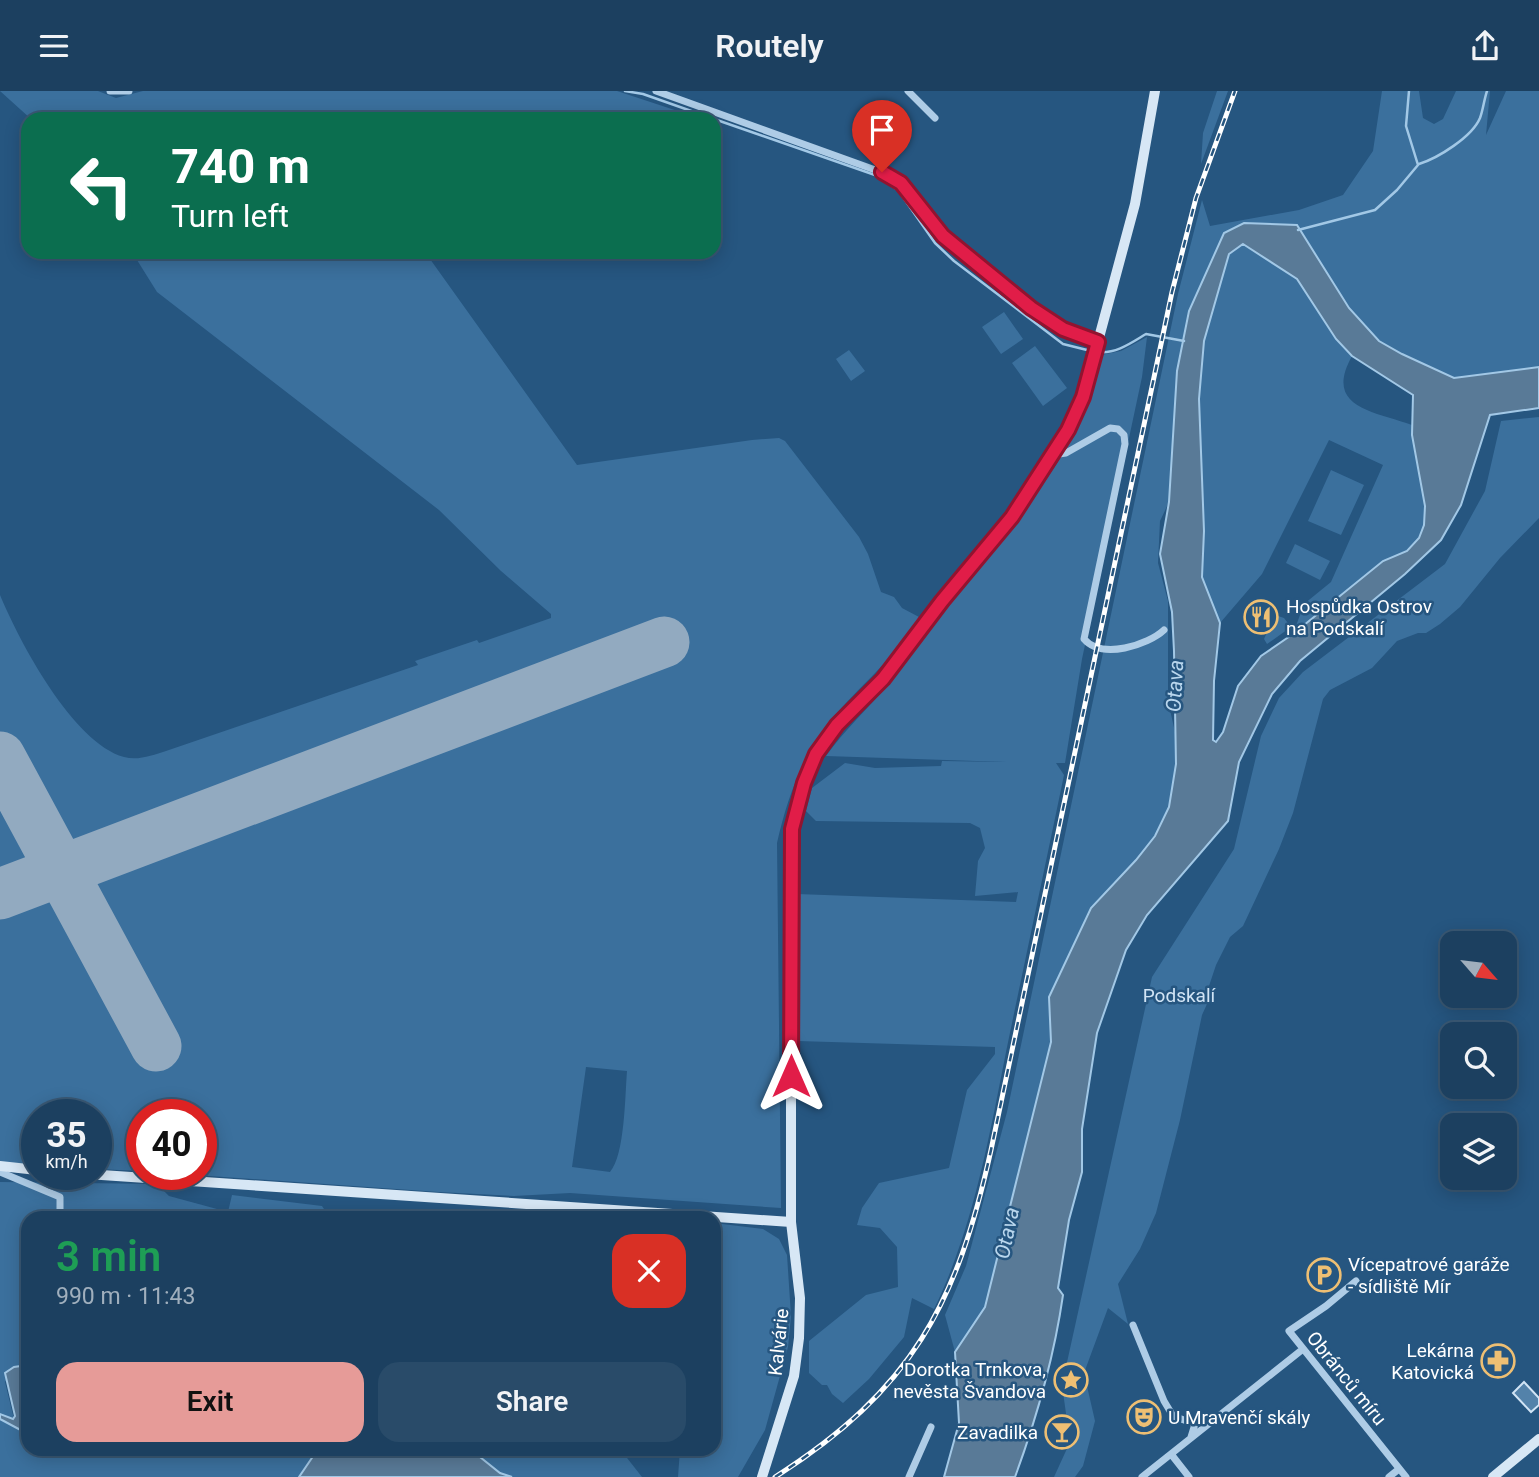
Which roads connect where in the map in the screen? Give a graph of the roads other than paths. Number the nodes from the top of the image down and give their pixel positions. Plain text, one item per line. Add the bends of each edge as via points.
1 (110, 91) edge
2 (129, 91) edge
3 (656, 91) edge
4 (908, 91) edge
5 (1155, 91) edge
6 (714, 112) edge
7 (721, 114) edge
8 (935, 118) dead end
9 (1098, 342) junction
10 (1052, 455) junction
11 (1164, 630) dead end
12 (0, 1169) edge
13 (21, 1170) edge
14 (112, 1176) edge
15 (60, 1211) edge
16 (630, 1211) edge
17 (721, 1217) edge
18 (791, 1222) junction
19 (1356, 1281) dead end
20 (1133, 1325) dead end
21 (1303, 1349) junction
22 (931, 1427) dead end
23 (1191, 1438) junction
24 (1539, 1439) edge
25 (1171, 1454) junction
26 (1399, 1469) junction
27 (762, 1477) edge
28 (909, 1477) edge
29 (1142, 1477) edge
30 (1189, 1477) edge
31 (1389, 1477) edge
32 (1406, 1477) edge
33 (1493, 1477) edge

1 - 2 street
3 - 6 street
4 - 8 street
5 - 9 street, Kalvárie via 1135,204
7 - 9 street via 892,176 943,236 1021,300 1063,329
9 - 10 street, Kalvárie via 1083,397
10 - 11 street via 1066,453 1110,428 1124,435 1084,639 1112,649 1154,640
10 - 18 street, Kalvárie via 1012,517 883,679 837,725 816,754 804,783 792,829
12 - 13 street
12 - 15 street via 60,1197
14 - 16 street
17 - 18 street
18 - 27 street, Kalvárie via 800,1298 799,1338 793,1376
19 - 21 street, Obránců míru via 1289,1331
20 - 23 street via 1173,1416 1195,1424
21 - 23 street
21 - 26 street, Obránců míru
22 - 28 street
23 - 25 street
24 - 33 street
25 - 29 street
25 - 30 street
26 - 31 street
26 - 32 street, Obránců míru

